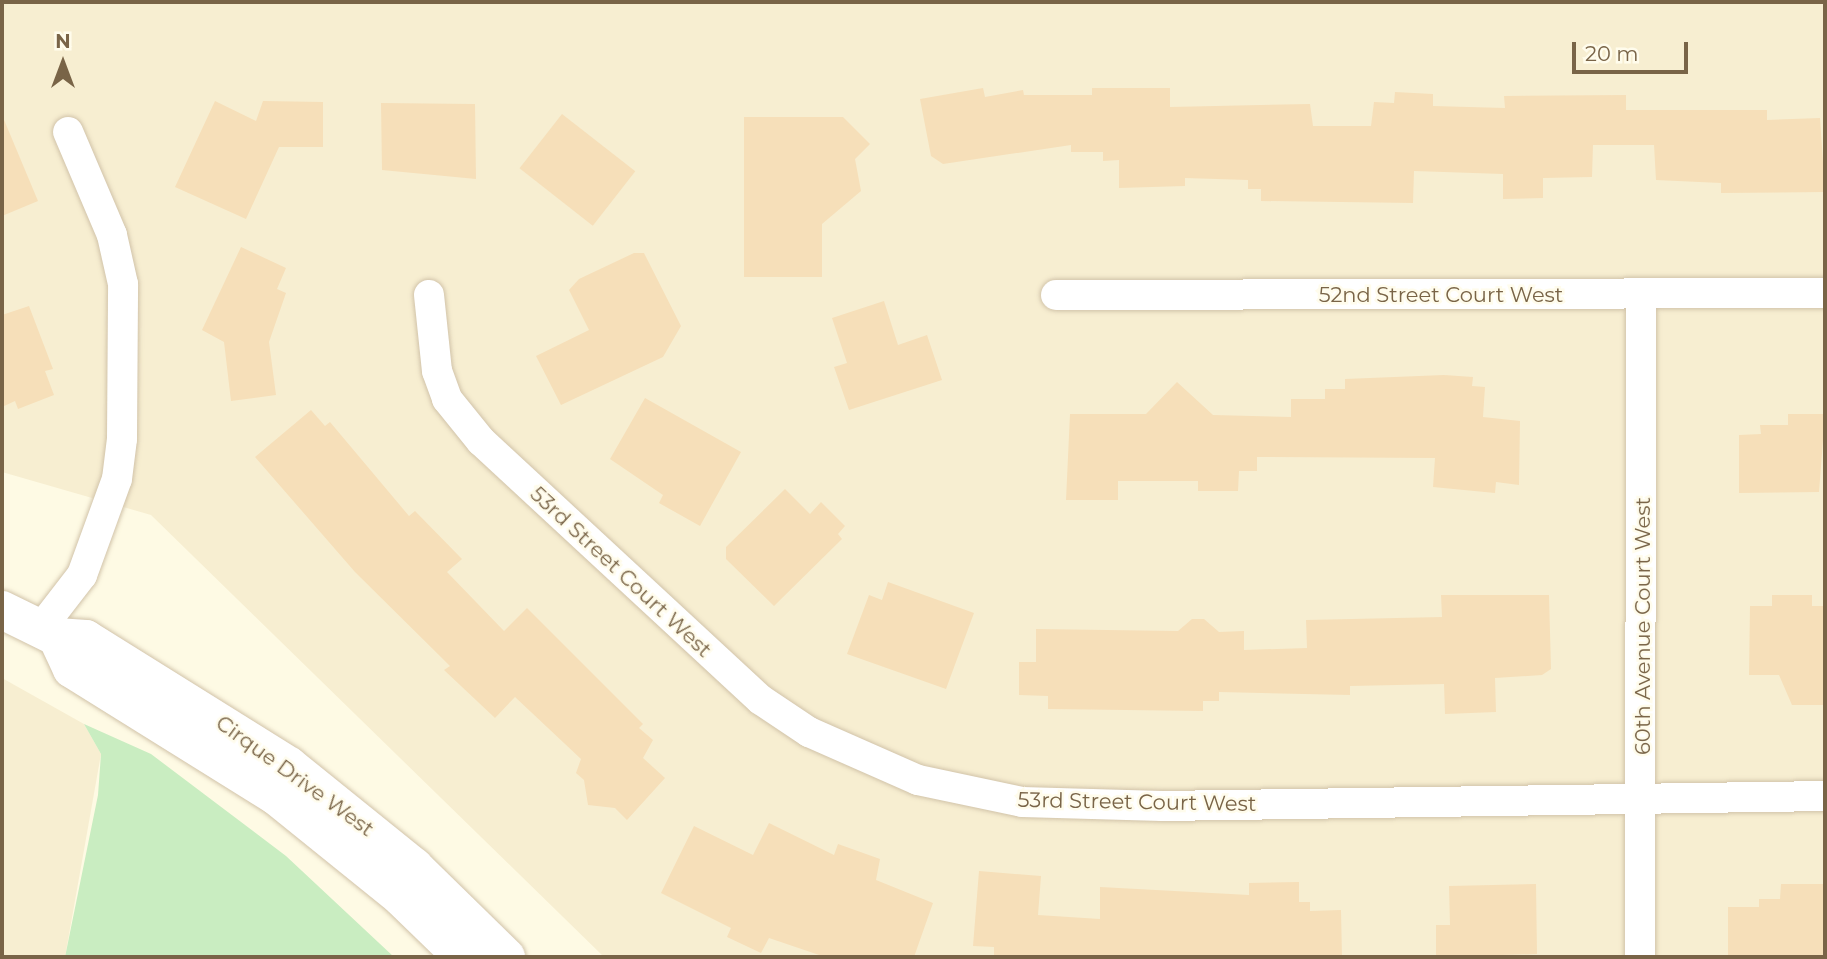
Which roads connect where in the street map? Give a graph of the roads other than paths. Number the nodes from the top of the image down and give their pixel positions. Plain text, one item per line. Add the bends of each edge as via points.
1 (68, 132) dead end
2 (1825, 293) edge
3 (429, 295) dead end
4 (1056, 295) dead end
5 (1641, 295) junction
6 (2, 610) edge
7 (49, 632) junction
8 (1825, 796) edge
9 (1644, 799) junction
10 (463, 957) edge
11 (506, 957) edge
12 (1640, 957) edge

1 - 7 street via 112,235 123,284 122,439 117,479 82,575
2 - 5 street, 52nd Street Court West
3 - 9 street, 53rd Street Court West via 447,399 481,440 761,700 860,758 918,780 1022,802
4 - 5 street, 52nd Street Court West
5 - 9 street, 60th Avenue Court West
6 - 7 main road, Cirque Drive West
7 - 10 main road, Cirque Drive West via 72,669 276,796 401,897
7 - 11 main road, Cirque Drive West via 86,639 289,766 414,867
8 - 9 street, 53rd Street Court West
9 - 12 street, 60th Avenue Court West

